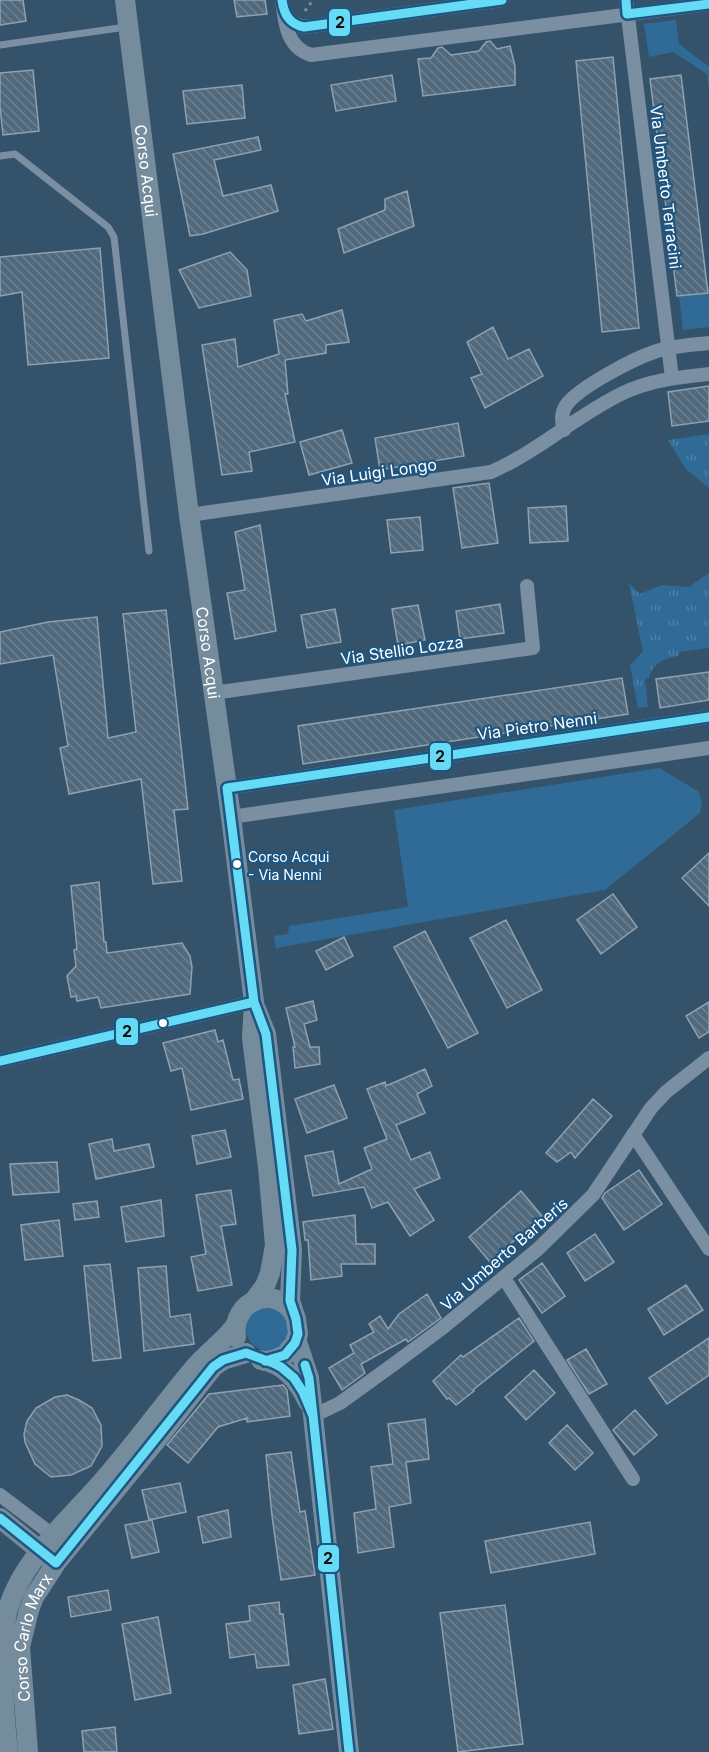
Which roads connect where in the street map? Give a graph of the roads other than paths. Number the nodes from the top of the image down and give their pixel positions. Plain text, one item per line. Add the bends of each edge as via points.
1 (125, 0) edge
2 (502, 0) edge
3 (709, 3) edge
4 (283, 7) edge
5 (627, 7) edge
6 (128, 27) junction
7 (0, 45) edge
8 (0, 156) edge
9 (709, 343) edge
10 (669, 348) junction
11 (709, 374) edge
12 (672, 378) junction
13 (564, 430) junction
14 (189, 515) junction
15 (149, 551) dead end
16 (527, 586) dead end
17 (213, 693) junction
18 (709, 717) edge
19 (709, 748) edge
20 (227, 788) junction
21 (231, 817) junction
22 (254, 1002) junction
23 (709, 1058) edge
24 (0, 1061) edge
25 (633, 1134) junction
26 (709, 1249) edge
27 (504, 1278) junction
28 (254, 1301) junction
29 (294, 1314) junction
30 (236, 1325) junction
31 (296, 1339) junction
32 (246, 1353) junction
33 (265, 1361) junction
34 (313, 1416) junction
35 (633, 1479) dead end
36 (0, 1495) edge
37 (0, 1518) edge
38 (54, 1536) junction
39 (48, 1557) junction
40 (21, 1669) junction
41 (1, 1675) edge
42 (8, 1752) edge
43 (28, 1752) edge
44 (349, 1752) edge

1 - 6 street, Corso Acqui
2 - 4 street via 304,27 292,23
3 - 5 street
4 - 5 street via 291,41 311,55
5 - 10 street, Via Umberto Terracini
6 - 7 lane
6 - 14 street, Corso Acqui
8 - 15 lane via 15,154 108,227 114,237
9 - 10 street
10 - 12 street, Via Umberto Terracini
10 - 13 street via 653,352 580,392 566,405 561,420
11 - 12 street, Via Luigi Longo
12 - 13 street, Via Luigi Longo via 621,393
13 - 14 street, Via Luigi Longo via 519,458 480,474
14 - 17 street, Corso Acqui
16 - 17 street, Via Stellio Lozza via 533,648
17 - 20 street, Corso Acqui
18 - 20 street, Via Pietro Nenni
19 - 21 street
20 - 21 street, Corso Acqui
21 - 22 street, Corso Acqui
22 - 24 street
22 - 28 street, Corso Acqui via 252,1038 275,1245 270,1274
22 - 29 street via 266,1034 292,1250 290,1301
23 - 25 street, Via Umberto Barberis via 666,1092
25 - 26 street
25 - 27 street, Via Umberto Barberis via 593,1195
27 - 34 street, Via Umberto Barberis via 386,1371 340,1403
27 - 35 street
28 - 29 street via 274,1299
28 - 30 street via 242,1311
29 - 31 street
30 - 32 street via 237,1341
30 - 38 street, Corso Carlo Marx via 194,1368
31 - 33 street via 285,1355
31 - 34 street via 309,1378
32 - 33 street
32 - 39 street, Corso Carlo Marx via 213,1367 154,1443
33 - 34 street via 281,1367 295,1380
34 - 44 street
36 - 38 street
37 - 39 street
38 - 39 street, Corso Carlo Marx
39 - 40 street, Corso Carlo Marx via 20,1647
39 - 41 street, Corso Carlo Marx via 23,1574 8,1610 2,1636
40 - 41 street
40 - 43 street, Corso Carlo Marx
41 - 42 street, Corso Carlo Marx

